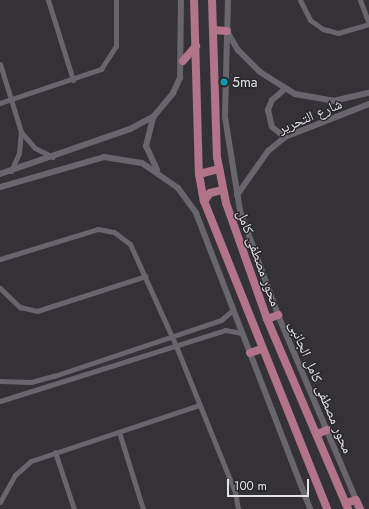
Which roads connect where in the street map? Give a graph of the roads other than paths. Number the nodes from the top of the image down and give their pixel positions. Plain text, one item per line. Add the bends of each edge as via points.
1 (48, 0) edge
2 (116, 0) edge
3 (181, 0) edge
4 (194, 0) edge
5 (212, 0) edge
6 (228, 0) edge
7 (300, 0) edge
8 (360, 0) edge
9 (369, 24) edge
10 (213, 30) junction
11 (227, 31) junction
12 (196, 46) junction
13 (183, 61) junction
14 (0, 64) edge
15 (73, 80) junction
16 (285, 89) junction
17 (369, 93) edge
18 (11, 100) junction
19 (0, 103) edge
20 (369, 104) edge
21 (154, 116) junction
22 (21, 132) junction
23 (285, 137) junction
24 (54, 157) junction
25 (219, 168) junction
26 (11, 171) junction
27 (161, 173) junction
28 (0, 174) edge
29 (199, 174) junction
30 (0, 187) edge
31 (222, 190) junction
32 (237, 195) junction
33 (204, 200) junction
34 (0, 259) edge
35 (146, 276) junction
36 (0, 288) edge
37 (233, 310) junction
38 (278, 315) junction
39 (266, 319) junction
40 (242, 333) junction
41 (172, 337) junction
42 (176, 346) junction
43 (261, 349) junction
44 (250, 353) junction
45 (0, 381) edge
46 (0, 401) edge
47 (199, 405) junction
48 (327, 430) junction
49 (119, 432) junction
50 (317, 434) junction
51 (56, 452) junction
52 (356, 500) junction
53 (0, 502) edge
54 (347, 506) edge
55 (74, 509) edge
56 (143, 509) edge
57 (238, 509) edge
58 (310, 509) edge
59 (327, 509) edge
60 (360, 509) edge

1 - 15 street
2 - 15 street via 117,34 113,54 101,69
3 - 13 street
4 - 12 main road
5 - 10 main road, محور مصطفى كامل
6 - 11 street, محور مصطفى كامل الجانبى
7 - 9 street via 310,20 323,29 344,32
8 - 9 street
10 - 11 main road
10 - 25 main road, محور مصطفى كامل
11 - 16 street, شارع التحرير via 248,62
11 - 32 street, محور مصطفى كامل الجانبى via 225,117
12 - 13 main road
12 - 29 main road
13 - 21 street via 174,93
14 - 18 street
15 - 18 street
16 - 17 street, شارع التحرير via 326,101
16 - 23 street via 275,95 268,110 272,127
18 - 19 street
18 - 22 street
20 - 23 street, شارع التحرير
21 - 24 street via 130,129
21 - 27 street via 147,130 146,146 151,161
22 - 24 street via 36,148
22 - 26 street via 19,153
23 - 32 street, شارع التحرير via 268,151
24 - 26 street
25 - 29 main road
25 - 31 main road, محور مصطفى كامل
26 - 28 street
27 - 30 street via 131,160 104,157
27 - 37 street via 183,194 199,221
29 - 33 main road
31 - 33 main road via 210,193
31 - 39 main road, محور مصطفى كامل
32 - 38 street, محور مصطفى كامل الجانبى
33 - 43 main road
34 - 35 street via 106,230 130,244
35 - 36 street via 37,311 13,303
35 - 41 street
37 - 40 street
37 - 41 street via 221,320
38 - 39 main road
38 - 48 street, محور مصطفى كامل الجانبى
39 - 50 main road, محور مصطفى كامل
40 - 42 street via 225,330
40 - 44 street
41 - 42 street
41 - 45 street via 31,382
42 - 46 street
42 - 47 street
43 - 44 main road
43 - 59 main road
44 - 58 street
47 - 49 street
47 - 57 street via 235,492
48 - 50 main road
48 - 52 street, محور مصطفى كامل الجانبى
49 - 51 street
49 - 56 street
50 - 54 main road, محور مصطفى كامل
51 - 53 street via 21,467
51 - 55 street
52 - 54 main road
52 - 60 main road

